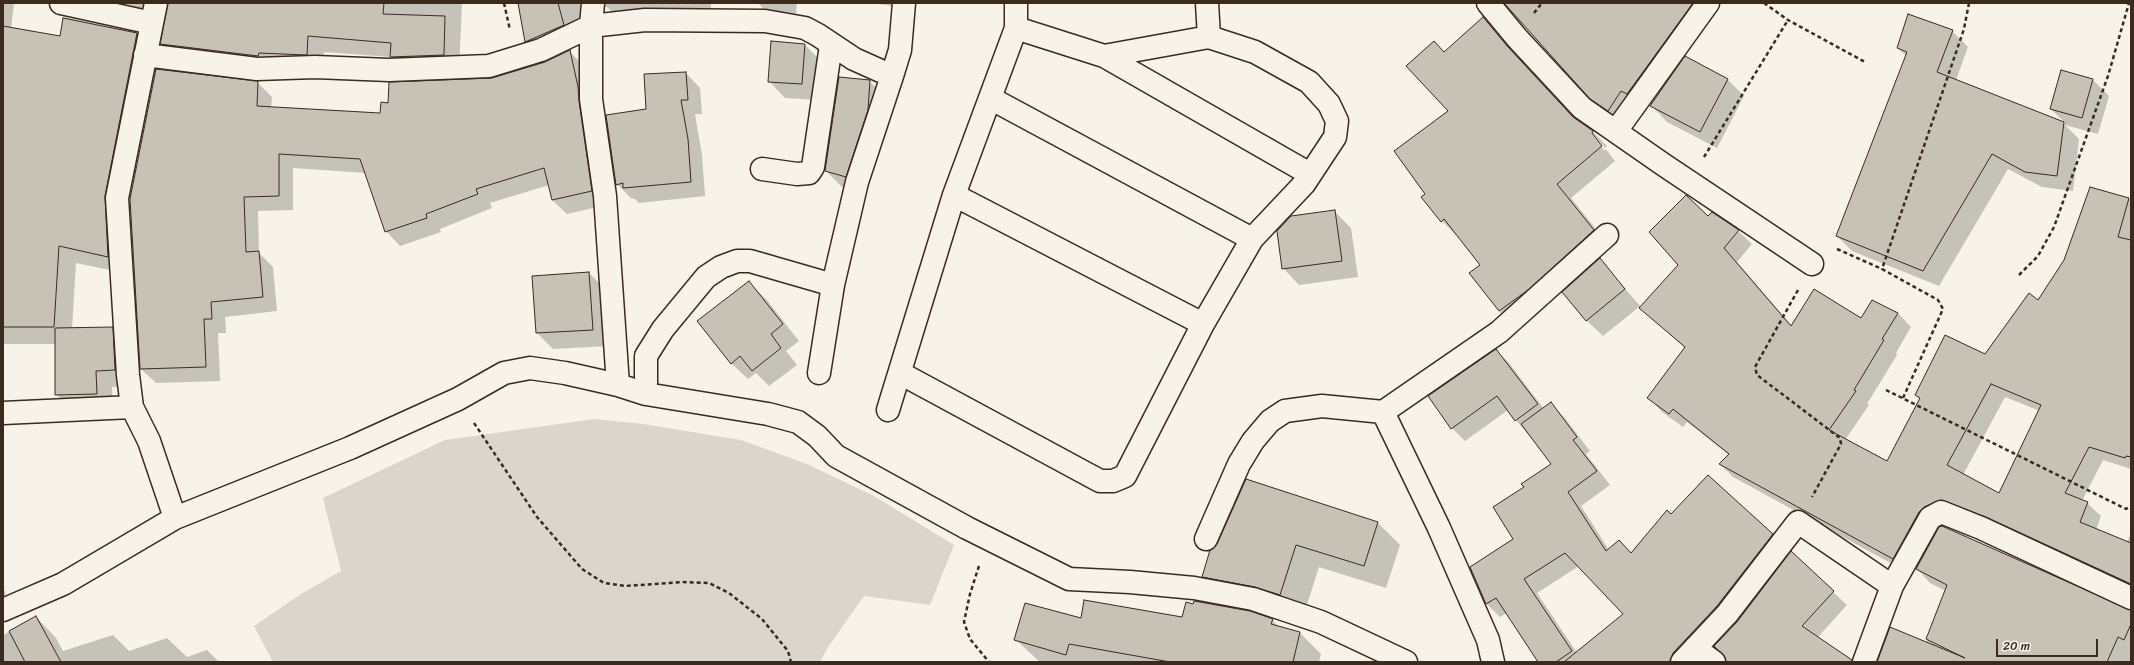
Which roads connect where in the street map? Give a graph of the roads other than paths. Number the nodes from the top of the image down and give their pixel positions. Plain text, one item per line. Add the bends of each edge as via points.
1 (61, 3) edge
2 (593, 3) edge
3 (904, 3) edge
4 (1016, 3) edge
5 (1207, 3) edge
6 (1488, 3) edge
7 (1708, 3) edge
8 (154, 13) edge
9 (591, 26) junction
10 (1016, 28) junction
11 (1209, 37) junction
12 (831, 45) junction
13 (145, 55) junction
14 (1104, 56) junction
15 (892, 76) junction
16 (990, 98) junction
17 (1616, 131) junction
18 (762, 169) dead end
19 (1310, 174) junction
20 (954, 195) junction
21 (1607, 235) dead end
22 (1252, 239) junction
23 (1812, 264) road end
24 (833, 285) junction
25 (1203, 324) junction
26 (819, 373) dead end
27 (900, 373) junction
28 (618, 385) junction
29 (646, 394) junction
30 (132, 407) junction
31 (888, 410) dead end
32 (1383, 412) junction
33 (3, 413) edge
34 (175, 518) junction
35 (1206, 539) dead end
36 (1892, 586) junction
37 (2131, 598) edge
38 (3, 610) edge
39 (1689, 655) edge
40 (1406, 662) edge
41 (1493, 662) edge
42 (1714, 662) edge
43 (1864, 662) edge

1 - 8 street
2 - 9 street
3 - 15 street via 900,50
4 - 10 street
5 - 11 street
6 - 17 street via 1582,108
7 - 17 street
8 - 13 street
9 - 12 street via 645,20 765,21 805,28
9 - 13 street via 541,50 489,66 389,70 257,68
9 - 28 street via 591,98 605,196
10 - 14 street
10 - 16 street
11 - 14 street
11 - 19 street via 1261,55 1309,82 1329,104 1337,121 1335,137
12 - 15 street via 854,60
12 - 18 street via 813,167 809,173 797,174
13 - 30 street via 144,72 117,198
14 - 19 street
15 - 24 street via 857,182
16 - 20 street
16 - 22 street
17 - 23 street
19 - 22 street via 1304,184
20 - 25 street
20 - 27 street
21 - 32 street via 1499,332
22 - 25 street
24 - 26 street
24 - 29 street via 750,261 737,261 720,266 706,277 663,329 646,356
25 - 27 street via 1125,476 1113,481 1100,481
27 - 31 street
28 - 29 street
28 - 34 street via 530,368 504,373 458,399 350,448
29 - 40 street via 768,414 798,422 817,436 836,456 1069,579 1137,582 1254,598 1321,622
30 - 33 street
30 - 34 street via 149,441
32 - 35 street via 1322,406 1284,411 1270,421 1236,470
32 - 41 street via 1439,528 1488,640
34 - 38 street via 63,584
36 - 37 street via 1930,518 1944,512
36 - 39 street via 1798,522 1727,614
36 - 43 street
39 - 42 street

